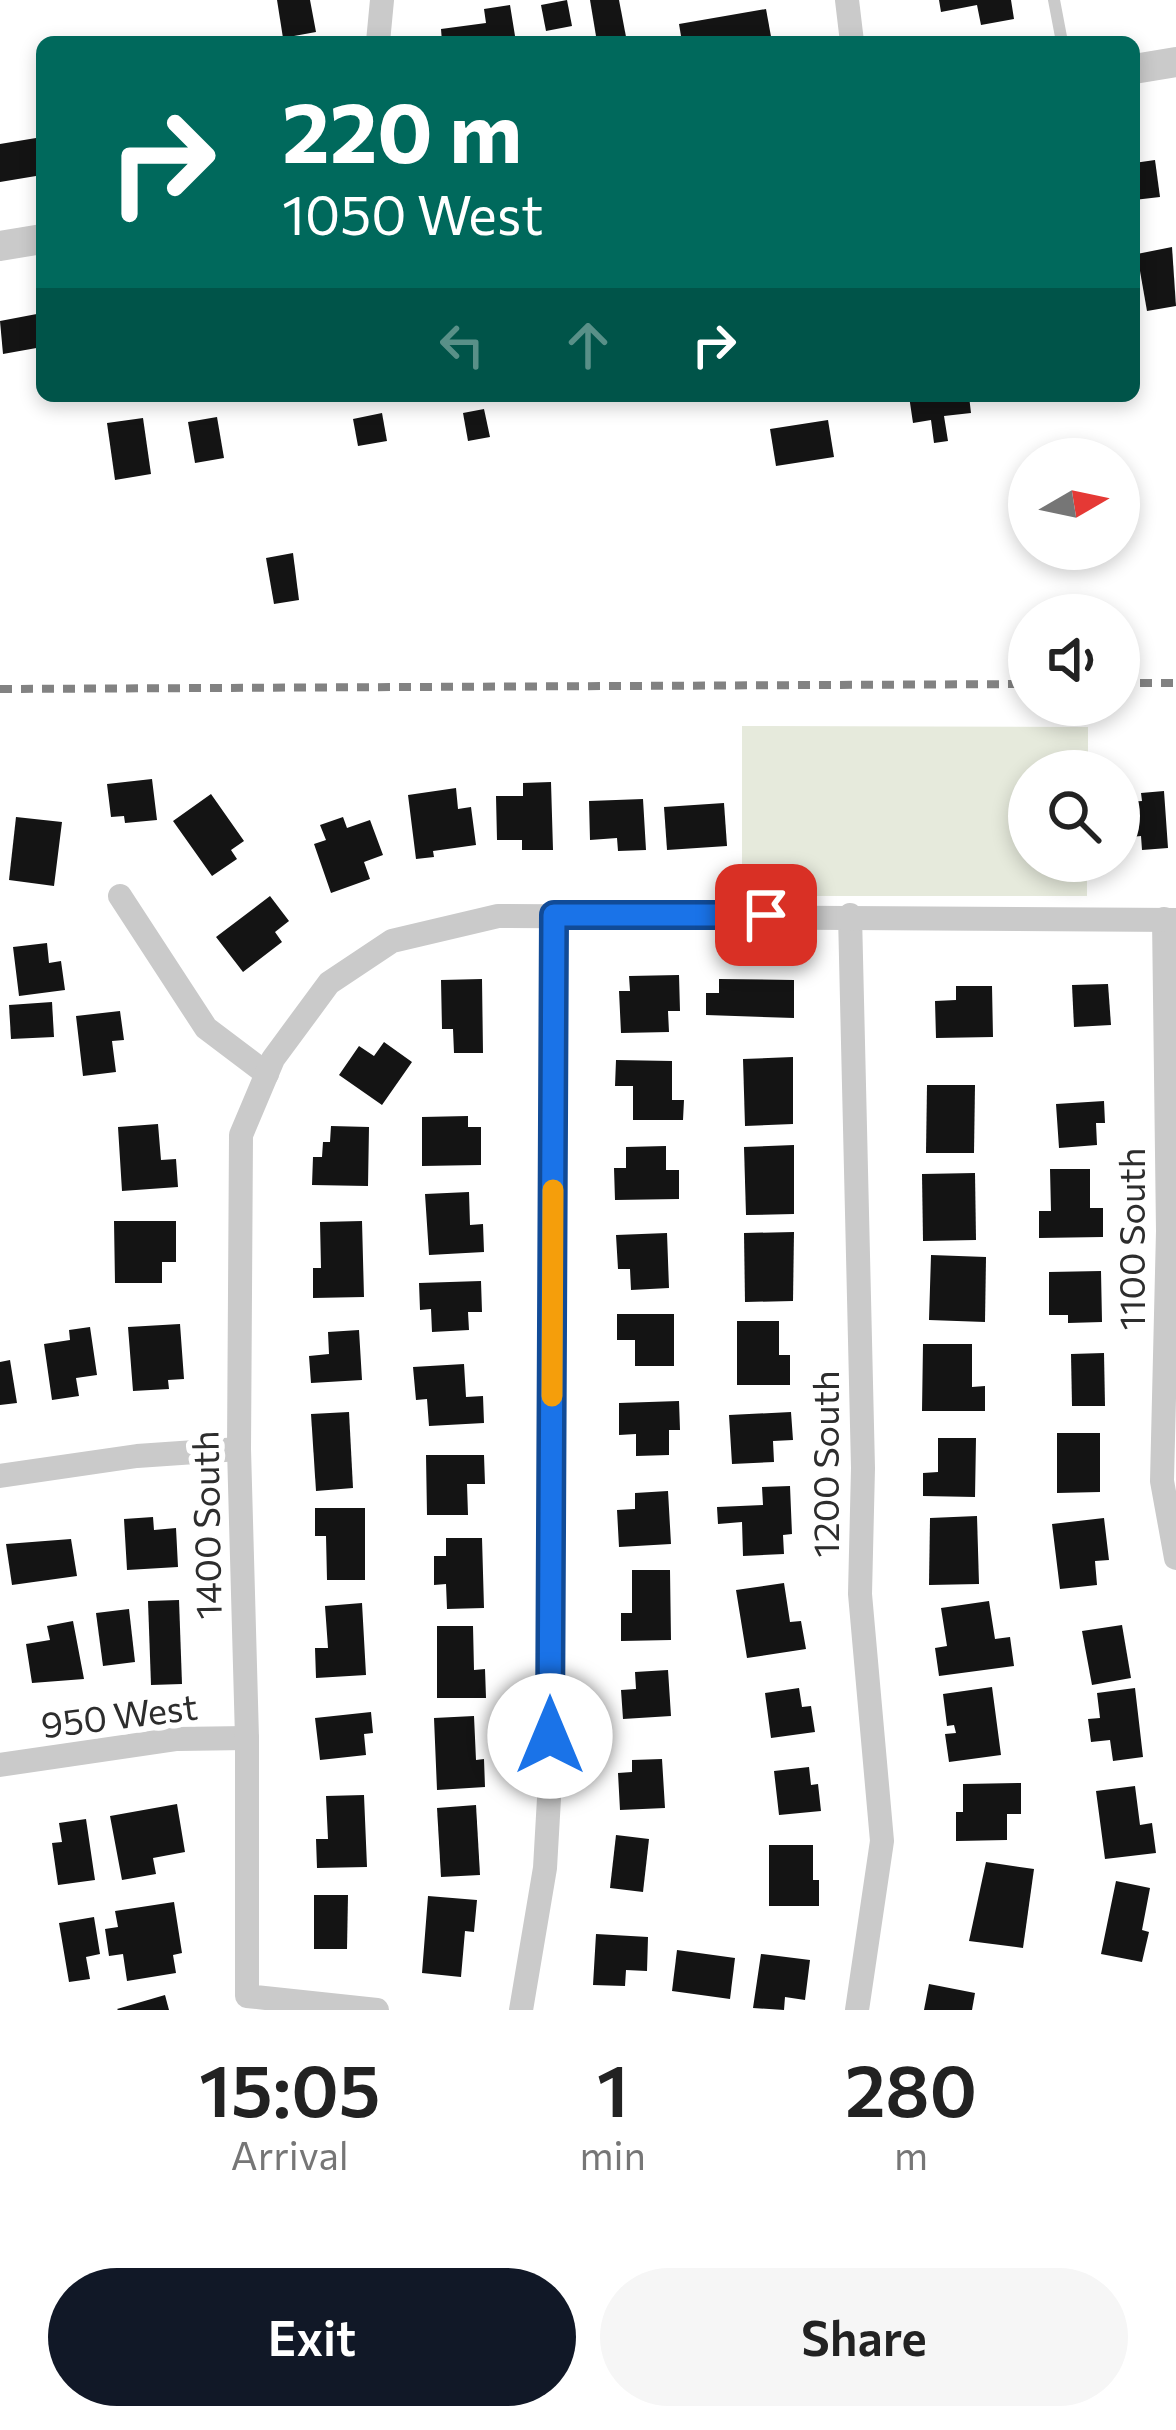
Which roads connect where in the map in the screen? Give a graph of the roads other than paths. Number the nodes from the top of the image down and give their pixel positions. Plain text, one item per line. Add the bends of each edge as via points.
1 (382, 0) edge
2 (847, 0) edge
3 (1054, 0) edge
4 (379, 36) edge
5 (851, 36) edge
6 (1061, 36) edge
7 (1176, 62) edge
8 (1140, 68) edge
9 (36, 240) edge
10 (0, 246) edge
11 (120, 896) dead end
12 (554, 915) junction
13 (850, 915) junction
14 (1170, 920) edge
15 (270, 1066) junction
16 (1172, 1231) edge
17 (238, 1449) junction
18 (0, 1476) edge
19 (1176, 1558) edge
20 (247, 1738) junction
21 (0, 1765) edge
22 (377, 2010) edge
23 (520, 2010) edge
24 (857, 2010) edge

1 - 4 street
2 - 5 street
3 - 6 lane
7 - 8 street
9 - 10 street
11 - 15 street via 206,1028
12 - 13 street, 1400 South
12 - 15 street, 1400 South via 498,916 392,941 329,983
12 - 23 street via 550,1781 545,1868
13 - 14 street, 1400 South
13 - 24 street, 1200 South via 860,1594 883,1840
14 - 16 street, 1100 South
15 - 17 street, 1400 South via 241,1135
16 - 19 street, 1100 South via 1162,1481
17 - 18 street
17 - 20 street, 1400 South
20 - 21 street, 950 West via 177,1739
20 - 22 street, 1400 South via 247,1996

